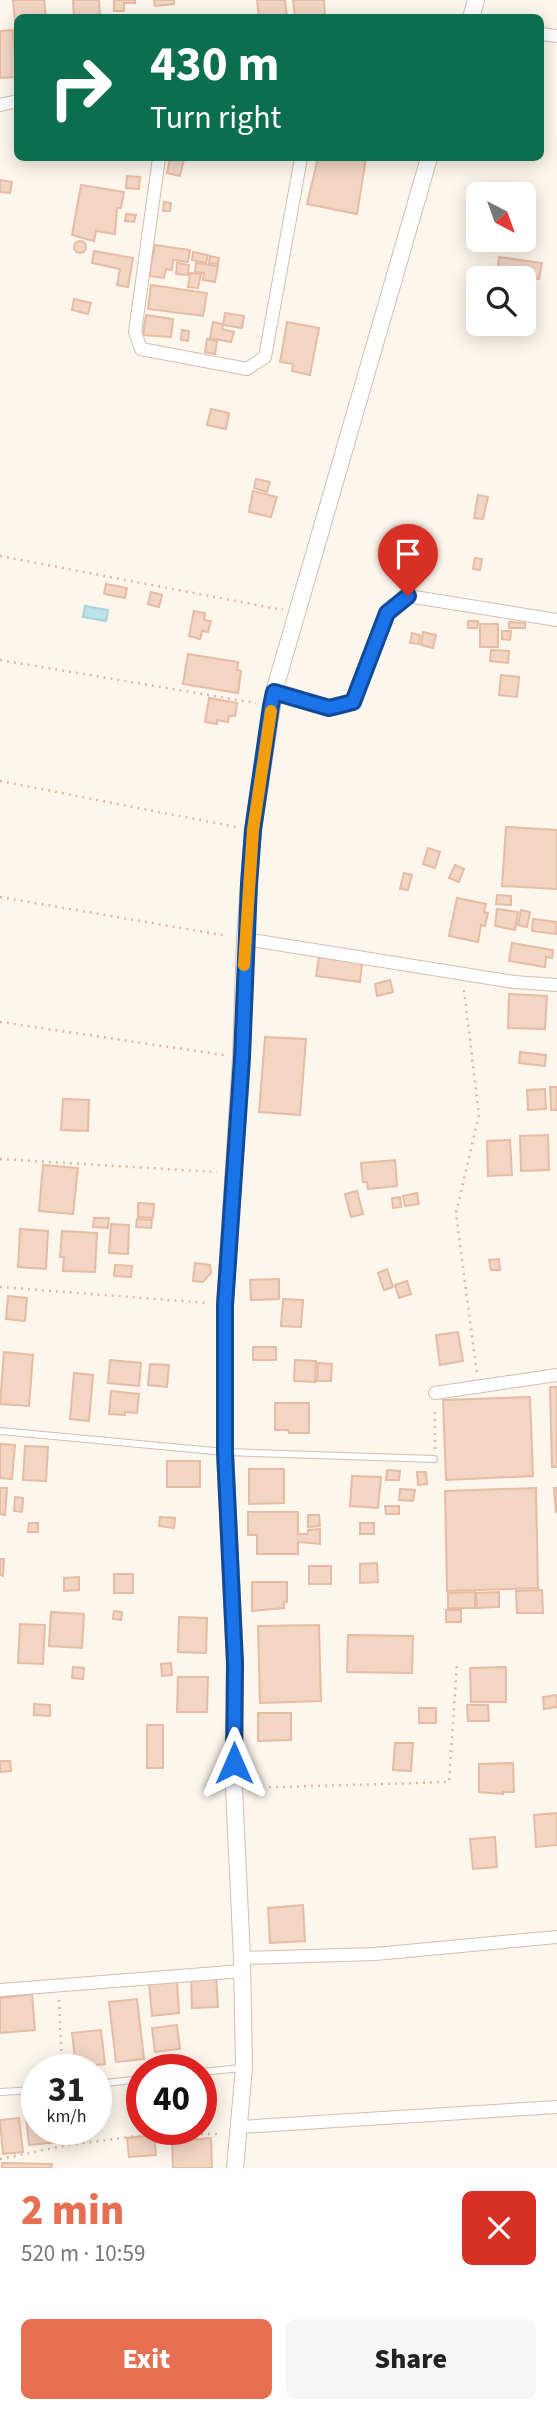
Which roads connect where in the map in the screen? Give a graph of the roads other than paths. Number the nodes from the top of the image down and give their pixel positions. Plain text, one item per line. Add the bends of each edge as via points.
1 (159, 161) edge
2 (300, 161) edge
3 (428, 161) edge
4 (557, 620) edge
5 (272, 699) junction
6 (245, 939) junction
7 (557, 985) edge
8 (557, 1375) edge
9 (435, 1393) road end
10 (0, 1431) edge
11 (225, 1452) junction
12 (435, 1459) road end
13 (557, 1937) edge
14 (242, 1964) junction
15 (0, 1990) edge
16 (244, 2068) junction
17 (217, 2071) edge
18 (21, 2091) edge
19 (0, 2092) edge
20 (557, 2108) edge
21 (239, 2130) junction
22 (235, 2168) edge

1 - 2 street via 135,332 141,349 247,369 265,357
3 - 5 street
4 - 5 street via 408,596 387,613 353,702 329,708
5 - 6 street via 253,830
6 - 7 street
6 - 11 street via 225,1305
8 - 9 street
10 - 11 lane
11 - 12 lane
11 - 14 street
13 - 14 street
14 - 15 street
14 - 16 street
16 - 17 lane
16 - 21 street
18 - 19 lane
20 - 21 street
21 - 22 street

